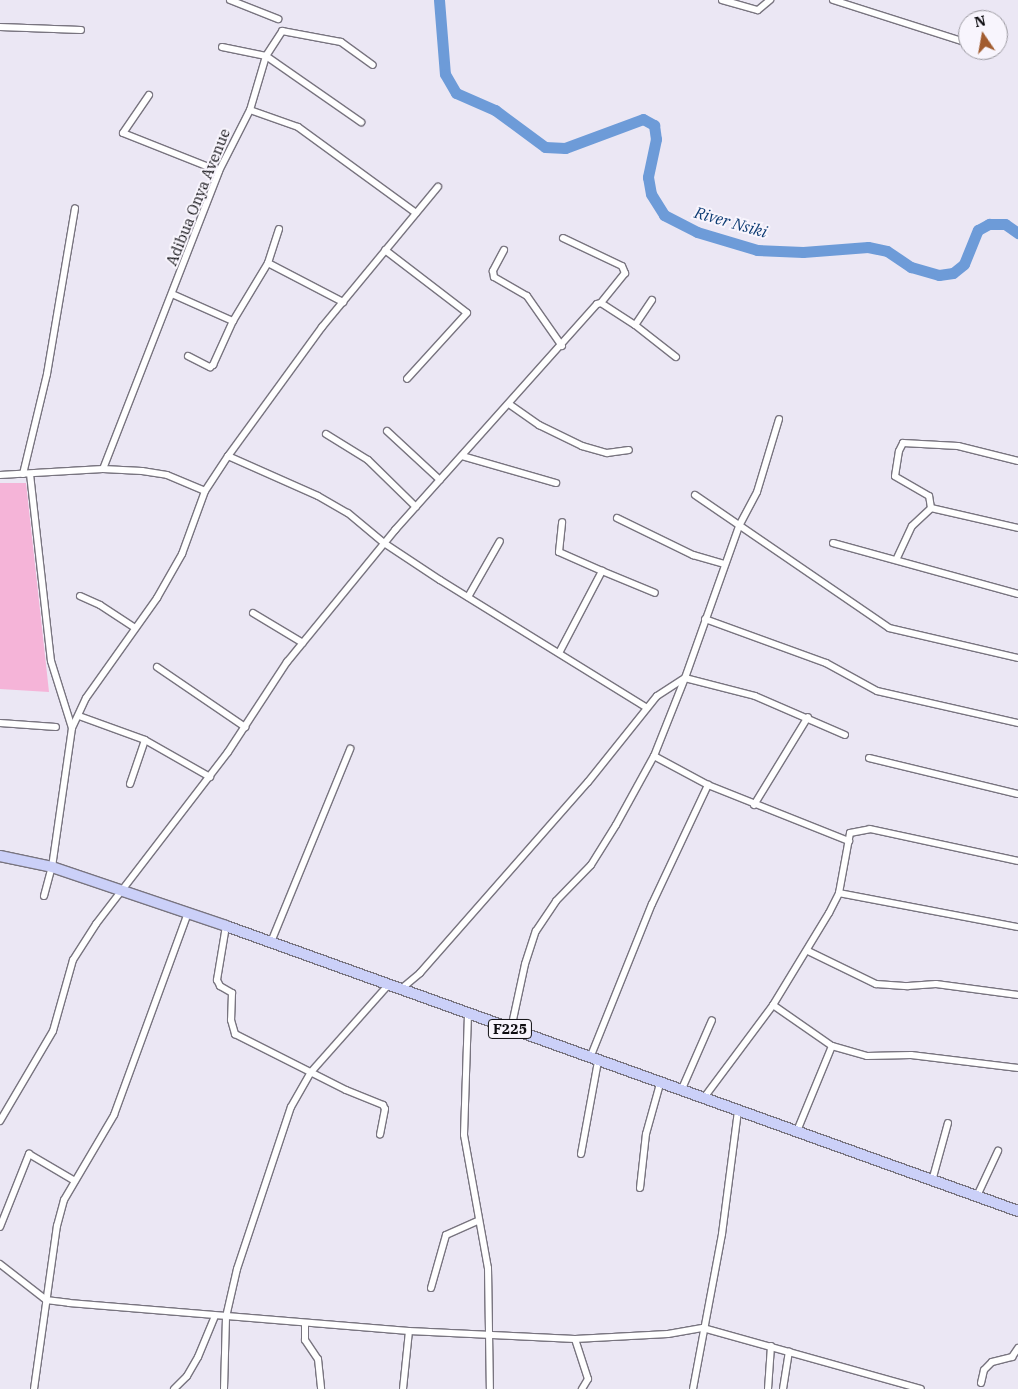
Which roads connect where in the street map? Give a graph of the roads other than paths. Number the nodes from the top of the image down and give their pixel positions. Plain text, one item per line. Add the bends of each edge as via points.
1 (230, 0) edge
2 (722, 0) edge
3 (770, 0) edge
4 (833, 0) edge
5 (278, 19) dead end
6 (0, 27) edge
7 (82, 30) dead end
8 (958, 40) edge
9 (222, 47) dead end
10 (266, 56) junction
11 (373, 66) dead end
12 (149, 96) dead end
13 (250, 110) junction
14 (361, 122) dead end
15 (219, 171) junction
16 (438, 187) dead end
17 (76, 208) dead end
18 (416, 213) junction
19 (279, 230) dead end
20 (563, 238) dead end
21 (385, 250) junction
22 (504, 250) dead end
23 (268, 263) junction
24 (172, 294) junction
25 (652, 300) dead end
26 (343, 302) junction
27 (601, 303) junction
28 (233, 321) junction
29 (635, 325) junction
30 (562, 346) junction
31 (188, 356) dead end
32 (676, 357) dead end
33 (407, 379) dead end
34 (509, 404) junction
35 (779, 419) dead end
36 (387, 431) dead end
37 (326, 434) dead end
38 (629, 450) dead end
39 (228, 456) junction
40 (462, 456) junction
41 (1018, 461) edge
42 (103, 469) junction
43 (26, 474) junction
44 (0, 475) edge
45 (440, 480) junction
46 (556, 483) dead end
47 (205, 492) junction
48 (695, 495) dead end
49 (416, 507) junction
50 (931, 508) junction
51 (617, 518) dead end
52 (562, 522) dead end
53 (739, 526) junction
54 (1018, 528) edge
55 (500, 541) dead end
56 (384, 543) junction
57 (833, 543) dead end
58 (897, 558) junction
59 (725, 564) junction
60 (602, 571) junction
61 (655, 593) dead end
62 (1018, 594) edge
63 (80, 596) dead end
64 (468, 597) junction
65 (253, 613) dead end
66 (705, 620) junction
67 (136, 628) junction
68 (303, 643) junction
69 (559, 653) junction
70 (1018, 658) edge
71 (157, 667) dead end
72 (685, 678) junction
73 (647, 708) junction
74 (79, 716) junction
75 (808, 717) junction
76 (0, 723) edge
77 (1018, 723) edge
78 (56, 727) dead end
79 (245, 727) junction
80 (72, 728) junction
81 (845, 735) dead end
82 (145, 740) junction
83 (350, 749) dead end
84 (654, 756) junction
85 (869, 758) dead end
86 (210, 777) junction
87 (130, 784) dead end
88 (708, 785) junction
89 (1018, 794) edge
90 (754, 805) junction
91 (849, 841) junction
92 (0, 856) edge
93 (1018, 861) edge
94 (52, 867) junction
95 (121, 890) junction
96 (838, 893) junction
97 (44, 896) dead end
98 (188, 913) junction
99 (226, 926) junction
100 (1018, 927) edge
101 (271, 942) junction
102 (808, 951) junction
103 (389, 984) junction
104 (401, 989) junction
105 (1018, 995) edge
106 (773, 1005) junction
107 (468, 1014) junction
108 (712, 1020) dead end
109 (511, 1029) junction
110 (832, 1046) junction
111 (594, 1059) junction
112 (1018, 1068) edge
113 (311, 1072) junction
114 (660, 1084) junction
115 (680, 1091) junction
116 (703, 1099) junction
117 (738, 1110) junction
118 (0, 1121) edge
119 (948, 1123) dead end
120 (797, 1132) junction
121 (380, 1135) dead end
122 (998, 1151) dead end
123 (581, 1154) dead end
124 (75, 1181) junction
125 (932, 1181) junction
126 (640, 1188) dead end
127 (977, 1196) junction
128 (1018, 1211) edge
129 (478, 1221) junction
130 (0, 1227) edge
131 (0, 1264) edge
132 (431, 1288) dead end
133 (46, 1300) junction
134 (215, 1316) junction
135 (226, 1317) junction
136 (305, 1324) junction
137 (703, 1328) junction
138 (409, 1332) junction
139 (490, 1335) junction
140 (575, 1339) junction
141 (771, 1346) junction
142 (1018, 1348) edge
143 (789, 1351) junction
144 (981, 1383) dead end
145 (34, 1389) edge
146 (174, 1389) edge
147 (224, 1389) edge
148 (321, 1389) edge
149 (403, 1389) edge
150 (490, 1389) edge
151 (582, 1389) edge
152 (693, 1389) edge
153 (768, 1389) edge
154 (784, 1389) edge
155 (922, 1389) edge

1 - 5 street
2 - 3 street via 758,10
4 - 8 street
6 - 7 street
9 - 10 street
10 - 11 street, Adibua Onya Avenue via 286,29 341,42
10 - 13 street, Adibua Onya Avenue
10 - 14 street
12 - 15 street via 123,133
13 - 15 street, Adibua Onya Avenue
13 - 18 street via 298,127
15 - 24 street, Adibua Onya Avenue
16 - 18 street
17 - 43 street
18 - 21 street
19 - 23 street
20 - 27 street via 622,266 624,273
21 - 26 street
21 - 33 street via 467,313
22 - 30 street via 493,271 494,277 527,296
23 - 26 street
23 - 28 street
24 - 28 street
24 - 42 street, Adibua Onya Avenue via 117,426
25 - 29 street
26 - 39 street
27 - 29 street
27 - 30 street via 596,304
28 - 31 street via 213,365 210,367
29 - 32 street
30 - 34 street
34 - 38 street via 582,446 608,453
34 - 40 street
35 - 53 street via 757,492
36 - 45 street
37 - 49 street via 368,460
39 - 47 street
39 - 56 street via 318,496 348,513
40 - 45 street
40 - 46 street
41 - 50 street via 958,446 918,441 903,443 895,476 929,496
42 - 43 street
42 - 47 street via 167,475
43 - 44 street
43 - 80 street via 51,661
45 - 49 street
47 - 67 street via 182,554
48 - 53 street
49 - 56 street
50 - 54 street
50 - 58 street via 912,526
51 - 59 street via 693,555
52 - 60 street via 559,552
53 - 59 street
53 - 70 street via 889,628
55 - 64 street
56 - 64 street
56 - 68 street
57 - 58 street
58 - 62 street
59 - 66 street
60 - 61 street
60 - 69 street
63 - 67 street via 100,604
64 - 69 street
65 - 68 street
66 - 72 street
66 - 77 street via 826,664 877,691
67 - 74 street via 100,676
68 - 79 street
69 - 73 street
71 - 79 street
72 - 73 street via 666,688
72 - 75 street via 755,696
72 - 84 street
73 - 104 street via 588,782 420,973
74 - 80 street
74 - 82 street
75 - 81 street
75 - 90 street
76 - 78 street
79 - 86 street
80 - 94 street
82 - 86 street
82 - 87 street
83 - 101 street
84 - 88 street
84 - 109 street via 590,865 556,901 536,931 525,964
85 - 89 street
86 - 95 street
88 - 90 street
88 - 111 street via 652,904
90 - 91 street
91 - 93 street via 850,833 870,829
91 - 96 street
92 - 94 main road, F225
94 - 95 main road, F225
94 - 97 street
95 - 98 main road, F225
95 - 118 street via 73,960 53,1031
96 - 100 street
96 - 102 street
98 - 99 main road, F225
98 - 124 street via 114,1115
99 - 101 main road, F225
99 - 113 street via 217,980 220,986 232,993 231,1020 235,1034
101 - 103 main road, F225
102 - 105 street via 876,984 936,984
102 - 106 street
103 - 104 main road, F225
103 - 113 street
104 - 107 main road, F225
106 - 110 street
106 - 116 street
107 - 109 main road, F225
107 - 129 street via 464,1135
108 - 115 street
109 - 111 main road, F225
110 - 112 street via 867,1056 911,1055
110 - 120 street
111 - 114 main road, F225
111 - 123 street
113 - 121 street via 383,1105
113 - 135 street via 291,1107 262,1189
114 - 115 main road, F225
114 - 126 street via 646,1134
115 - 116 main road, F225
116 - 117 main road, F225
117 - 120 main road, F225
117 - 137 street via 723,1225
119 - 125 street
120 - 125 main road, F225
122 - 127 street
124 - 130 street via 29,1154
124 - 133 street via 64,1200 57,1226
125 - 127 main road, F225
127 - 128 main road, F225
129 - 132 street via 446,1235
129 - 139 street via 488,1268
131 - 133 street
133 - 134 street
133 - 145 street
134 - 135 street
134 - 146 street via 198,1357 187,1376
135 - 136 street
135 - 147 street
136 - 138 street
136 - 148 street via 305,1340 318,1359
137 - 140 street via 668,1334
137 - 141 street
137 - 152 street
138 - 139 street
138 - 149 street
139 - 140 street
139 - 150 street
140 - 151 street via 588,1379
141 - 143 street
141 - 153 street
142 - 144 street via 1012,1357 992,1362 984,1370
143 - 154 street
143 - 155 street

